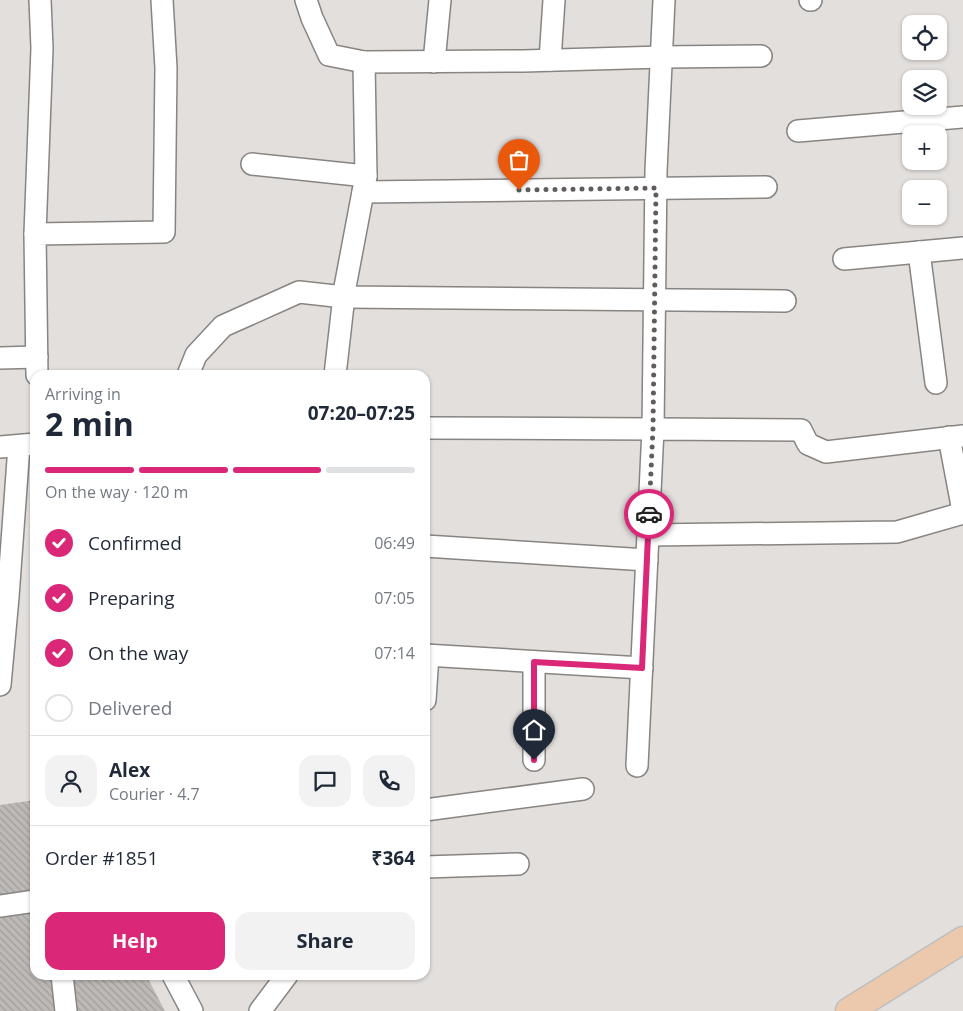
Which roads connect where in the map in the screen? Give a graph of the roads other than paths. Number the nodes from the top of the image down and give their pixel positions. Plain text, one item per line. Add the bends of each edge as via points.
1 (40, 0) edge
2 (162, 0) edge
3 (306, 0) edge
4 (440, 0) edge
5 (554, 0) edge
6 (664, 0) edge
7 (761, 56) dead end
8 (662, 57) junction
9 (550, 60) junction
10 (364, 62) junction
11 (434, 62) junction
12 (963, 117) edge
13 (798, 131) dead end
14 (252, 164) dead end
15 (364, 184) junction
16 (766, 187) dead end
17 (656, 188) junction
18 (35, 234) junction
19 (963, 248) edge
20 (919, 252) junction
21 (844, 259) dead end
22 (344, 297) junction
23 (655, 300) junction
24 (785, 300) dead end
25 (0, 358) edge
26 (36, 366) edge
27 (190, 370) edge
28 (336, 370) edge
29 (936, 383) dead end
30 (430, 428) edge
31 (653, 428) junction
32 (956, 436) edge
33 (24, 444) edge
34 (963, 512) edge
35 (648, 535) junction
36 (430, 546) edge
37 (647, 560) junction
38 (430, 655) edge
39 (534, 662) junction
40 (642, 668) junction
41 (0, 685) edge
42 (534, 760) dead end
43 (637, 766) dead end
44 (583, 789) dead end
45 (430, 809) edge
46 (518, 864) dead end
47 (430, 867) edge
48 (30, 902) edge
49 (0, 906) edge
50 (963, 940) edge
51 (63, 980) edge
52 (176, 980) edge
53 (283, 980) edge
54 (66, 1011) edge
55 (192, 1011) edge
56 (260, 1011) edge
57 (849, 1011) edge

1 - 18 street via 42,48
2 - 18 street via 166,68 164,232
3 - 10 street via 329,55
4 - 11 street
5 - 9 street
6 - 8 street
7 - 8 street
8 - 9 street
8 - 17 street
9 - 11 street
10 - 11 street
10 - 15 street
12 - 13 street
14 - 15 street
15 - 17 street
15 - 22 street
16 - 17 street
17 - 23 street
18 - 26 street
19 - 20 street
20 - 21 street
20 - 29 street
22 - 23 street
22 - 27 street via 299,292 224,326 196,355
22 - 28 street
23 - 24 street
23 - 31 street
25 - 26 street
30 - 31 street
31 - 32 street via 801,430 808,444 826,452
31 - 35 street
32 - 34 street
33 - 41 street
34 - 35 street via 897,532
35 - 37 street
36 - 37 street
37 - 40 street
38 - 39 street
39 - 40 street
39 - 42 street
40 - 43 street
44 - 45 street
46 - 47 street
48 - 49 street
50 - 57 main road
51 - 54 street
52 - 55 street
53 - 56 street

